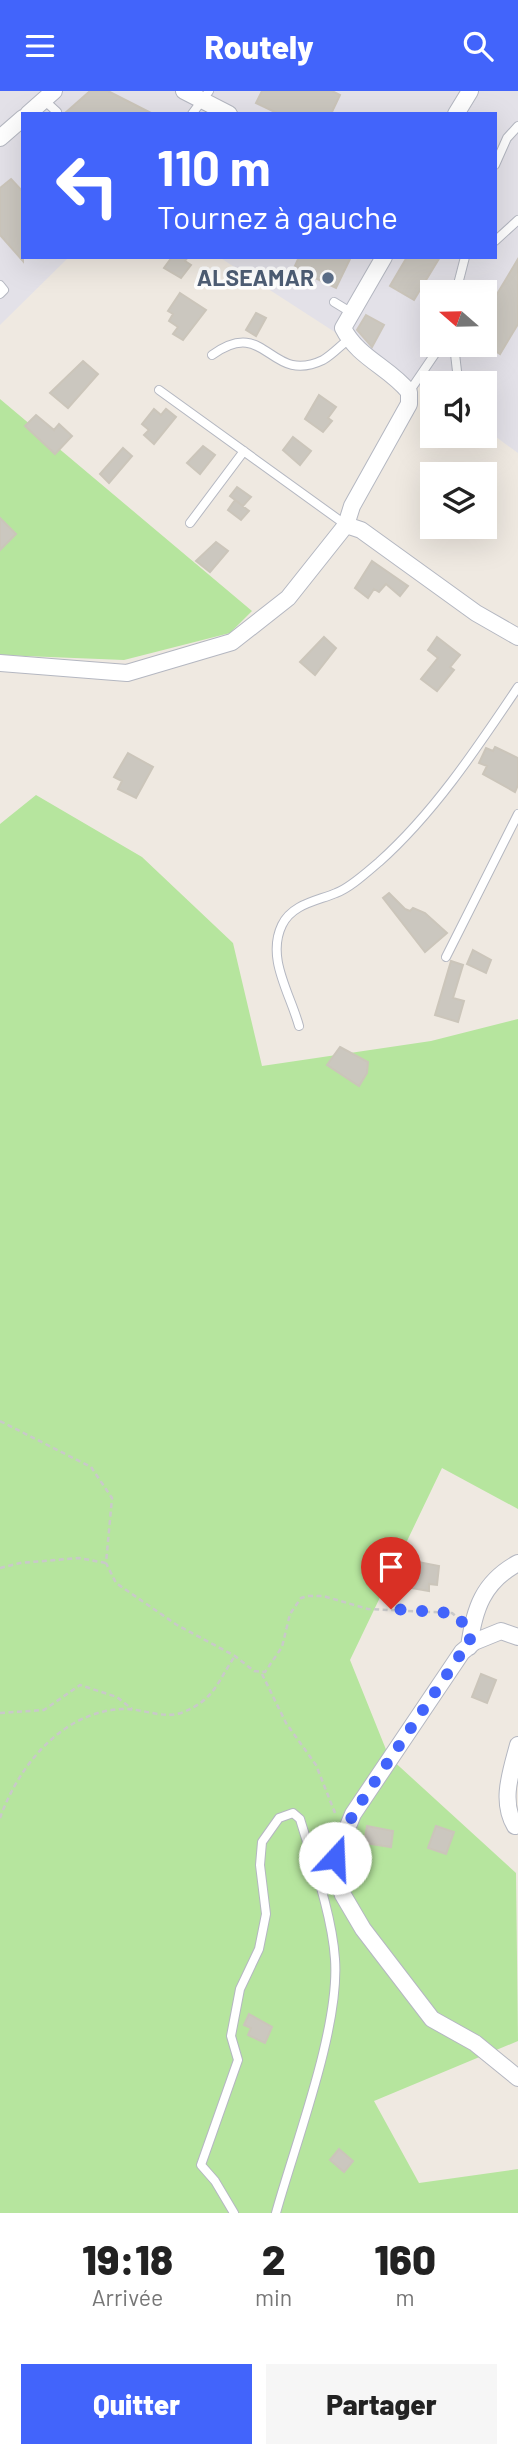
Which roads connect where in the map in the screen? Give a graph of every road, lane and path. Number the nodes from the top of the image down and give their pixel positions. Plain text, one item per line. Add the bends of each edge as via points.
1 (184, 91) edge
2 (49, 95) edge
3 (200, 101) edge
4 (30, 112) edge
5 (57, 112) dead end
6 (224, 112) edge
7 (21, 120) edge
8 (518, 126) edge
9 (0, 138) edge
10 (497, 160) edge
11 (518, 220) edge
12 (497, 239) edge
13 (383, 259) edge
14 (464, 259) edge
15 (459, 280) edge
16 (0, 285) edge
17 (0, 294) edge
18 (334, 302) dead end
19 (352, 313) junction
20 (349, 339) junction
21 (212, 355) dead end
22 (433, 357) edge
23 (159, 390) dead end
24 (409, 392) junction
25 (244, 451) junction
26 (190, 523) dead end
27 (346, 525) junction
28 (518, 637) edge
29 (0, 663) edge
30 (518, 687) edge
31 (518, 814) edge
32 (446, 957) dead end
33 (299, 1026) dead end
34 (0, 1421) edge
35 (106, 1563) junction
36 (518, 1563) edge
37 (0, 1568) edge
38 (471, 1630) junction
39 (518, 1637) edge
40 (469, 1647) junction
41 (235, 1656) junction
42 (262, 1673) junction
43 (132, 1709) junction
44 (0, 1713) edge
45 (518, 1745) edge
46 (0, 1818) edge
47 (515, 1826) dead end
48 (343, 1832) junction
49 (518, 2078) edge
50 (234, 2213) edge
51 (275, 2213) edge

1 - 3 street
2 - 4 street
2 - 5 lane
3 - 6 street
7 - 9 street
8 - 10 lane
11 - 12 lane
13 - 19 street
14 - 15 lane
16 - 17 lane via 5,289
18 - 19 lane
19 - 20 street via 343,328
20 - 21 lane via 325,359 297,366 280,361 250,341 234,342
20 - 24 street
22 - 24 lane
23 - 25 lane
24 - 27 street via 403,419 352,506
25 - 26 lane
25 - 27 lane
27 - 28 street
27 - 29 street via 288,598 232,642 127,673
30 - 33 lane via 433,806 397,844 338,893 307,903 283,921 276,964
31 - 32 lane
34 - 35 path via 91,1467 100,1477 112,1498
35 - 37 path via 79,1558
35 - 41 path via 116,1583 177,1625
36 - 38 street via 481,1594
38 - 40 street
38 - 42 path via 452,1613 368,1609 308,1595 290,1614 277,1658
39 - 40 street via 501,1631
40 - 48 street
41 - 42 path
41 - 43 path via 219,1686 187,1710 163,1715
42 - 48 path via 286,1723 316,1765
43 - 44 path via 117,1697 80,1685 44,1710
43 - 46 path via 94,1714 56,1734 21,1776
45 - 47 street via 508,1786 508,1813
48 - 49 street via 335,1858 336,1875 363,1929 432,2019 475,2043
50 - 51 lane via 201,2165 238,2060 231,2036 240,1989 259,1949 266,1914 262,1842 279,1818 293,1814 300,1819 317,1878 335,1956 336,1985 322,2053

